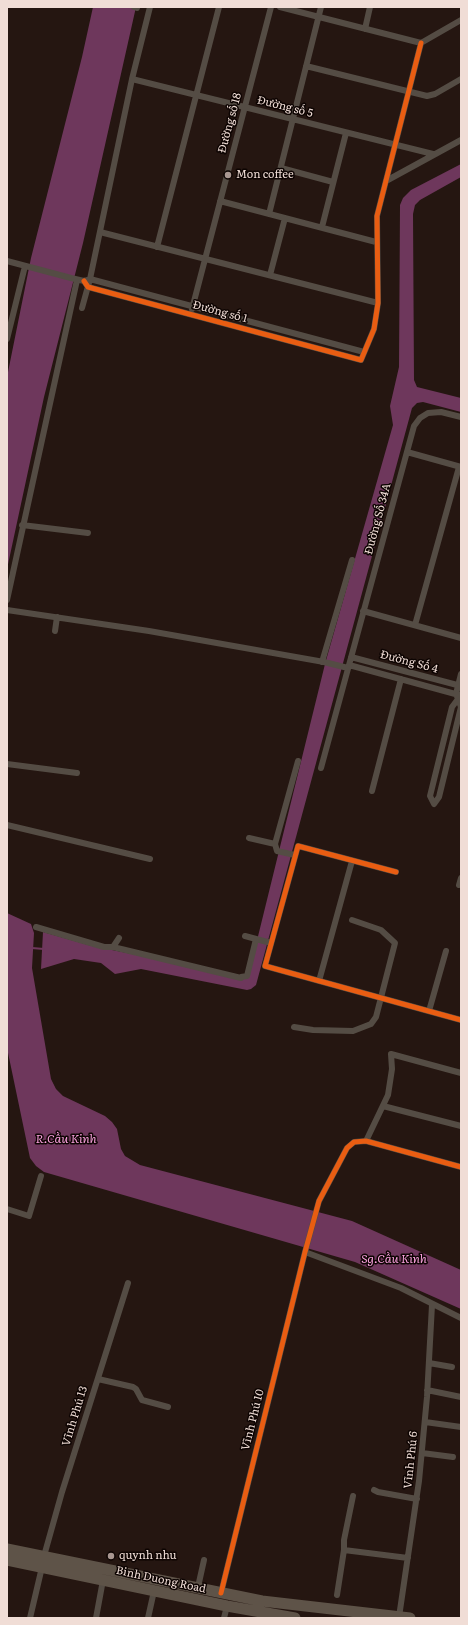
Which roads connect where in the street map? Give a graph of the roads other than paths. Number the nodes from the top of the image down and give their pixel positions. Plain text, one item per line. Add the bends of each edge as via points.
1 (150, 7) edge
2 (219, 7) edge
3 (271, 7) edge
4 (280, 7) edge
5 (321, 7) edge
6 (370, 7) edge
7 (319, 17) junction
8 (461, 20) edge
9 (365, 29) junction
10 (421, 43) junction
11 (306, 66) junction
12 (132, 79) junction
13 (461, 79) edge
14 (409, 92) junction
15 (196, 95) junction
16 (244, 107) junction
17 (293, 119) junction
18 (346, 133) junction
19 (461, 140) edge
20 (395, 145) junction
21 (433, 154) junction
22 (281, 168) junction
23 (386, 181) junction
24 (333, 182) junction
25 (220, 201) junction
26 (269, 214) junction
27 (285, 218) junction
28 (322, 227) junction
29 (100, 232) junction
30 (376, 242) junction
31 (157, 247) junction
32 (205, 259) junction
33 (7, 261) edge
34 (28, 266) junction
35 (270, 275) junction
36 (74, 279) junction
37 (87, 280) junction
38 (88, 287) junction
39 (378, 303) junction
40 (193, 306) junction
41 (82, 308) dead end
42 (191, 314) junction
43 (7, 339) edge
44 (364, 352) junction
45 (461, 418) edge
46 (407, 452) junction
47 (460, 467) edge
48 (22, 525) junction
49 (88, 533) dead end
50 (352, 560) dead end
51 (7, 600) edge
52 (7, 610) edge
53 (363, 611) junction
54 (57, 617) junction
55 (415, 625) junction
56 (55, 631) dead end
57 (461, 638) edge
58 (351, 657) junction
59 (323, 662) junction
60 (347, 666) junction
61 (461, 674) edge
62 (401, 679) junction
63 (459, 686) edge
64 (459, 696) edge
65 (298, 761) dead end
66 (7, 764) edge
67 (321, 768) dead end
68 (77, 773) dead end
69 (372, 791) dead end
70 (7, 825) edge
71 (250, 838) dead end
72 (275, 844) junction
73 (293, 855) junction
74 (150, 859) dead end
75 (352, 861) junction
76 (396, 872) dead end
77 (461, 878) edge
78 (459, 885) dead end
79 (352, 920) dead end
80 (36, 927) dead end
81 (245, 936) dead end
82 (119, 938) dead end
83 (257, 939) junction
84 (270, 942) junction
85 (114, 947) junction
86 (446, 951) dead end
87 (319, 981) junction
88 (381, 998) junction
89 (428, 1011) junction
90 (461, 1020) edge
91 (294, 1027) dead end
92 (461, 1074) edge
93 (384, 1106) junction
94 (461, 1126) edge
95 (366, 1141) junction
96 (461, 1167) edge
97 (41, 1176) dead end
98 (7, 1209) edge
99 (306, 1249) junction
100 (128, 1284) dead end
101 (432, 1304) junction
102 (461, 1318) edge
103 (429, 1363) junction
104 (452, 1367) dead end
105 (98, 1378) junction
106 (427, 1390) junction
107 (461, 1397) edge
108 (168, 1407) dead end
109 (425, 1422) junction
110 (461, 1427) edge
111 (422, 1453) junction
112 (453, 1457) dead end
113 (374, 1490) dead end
114 (353, 1496) dead end
115 (416, 1499) junction
116 (7, 1549) edge
117 (344, 1550) junction
118 (408, 1558) junction
119 (7, 1560) edge
120 (204, 1560) dead end
121 (43, 1562) junction
122 (103, 1580) junction
123 (198, 1587) junction
124 (154, 1591) junction
125 (221, 1593) junction
126 (337, 1595) dead end
127 (227, 1606) junction
128 (399, 1617) junction
129 (30, 1618) edge
130 (96, 1618) edge
131 (148, 1618) edge
132 (224, 1618) edge
133 (295, 1618) edge
134 (410, 1618) edge

1 - 12 street
2 - 15 street
3 - 16 street, Đường số 18
4 - 7 street
5 - 7 street
6 - 9 street
7 - 9 street
7 - 11 street
8 - 10 street
9 - 10 street
10 - 14 street
11 - 14 street
11 - 17 street
12 - 15 street, Đường số 5
12 - 29 street
13 - 14 street via 427,96
14 - 20 street
15 - 16 street, Đường số 5
15 - 31 street
16 - 17 street, Đường số 5
16 - 25 street, Đường số 18
17 - 18 street, Đường số 5
17 - 22 street
18 - 20 street, Đường số 5
18 - 24 street
19 - 21 street
20 - 21 street, Đường số 5
20 - 23 street
21 - 23 street
22 - 24 street
22 - 26 street
23 - 30 street via 377,216
24 - 28 street
25 - 26 street
25 - 32 street, Đường số 18
26 - 27 street
27 - 28 street
27 - 35 street
28 - 30 street
29 - 31 street
29 - 37 street
30 - 39 street
31 - 32 street
32 - 35 street
32 - 40 street, Đường số 18
33 - 34 street, Đường số 1
34 - 36 street, Đường số 1
34 - 43 street
35 - 39 street
36 - 37 street, Đường số 1
36 - 48 street
37 - 38 street
37 - 40 street, Đường số 1
38 - 41 street
38 - 42 street, Đường số 1
39 - 44 street via 374,328
40 - 42 street, Đường số 18
40 - 44 street, Đường số 1
42 - 44 street, Đường số 1 via 361,360
45 - 46 street, Đường Số 34A via 441,412 428,413 420,418 414,426
46 - 47 street
46 - 53 street, Đường Số 34A
47 - 55 street
48 - 49 street
48 - 51 street
50 - 59 street
52 - 54 street
53 - 55 street
53 - 58 street, Đường Số 34A
54 - 56 street
54 - 59 street
55 - 57 street
58 - 60 street, Đường Số 34A
58 - 63 street, Đường Số 4
59 - 60 street
60 - 62 street
60 - 67 street, Đường Số 34A
61 - 63 street
62 - 64 street
62 - 69 street
63 - 64 street
64 - 64 street via 452,707 430,796 434,804 439,797 461,707
65 - 72 street
66 - 68 street
70 - 74 street
71 - 72 street
72 - 73 street via 277,851
73 - 75 street via 298,846
73 - 84 street
75 - 76 street
75 - 87 street
77 - 78 street
79 - 88 street via 381,930 395,943
80 - 85 street via 87,943
81 - 83 street
82 - 85 street
83 - 84 street
83 - 85 street via 247,976 241,977
84 - 87 street via 265,966
86 - 89 street
87 - 88 street
88 - 89 street
88 - 91 street via 374,1021 363,1028 353,1031 332,1031
89 - 90 street
92 - 93 street via 391,1054 392,1069
93 - 94 street
93 - 95 street
95 - 96 street
95 - 99 street, Vĩnh Phú 10 via 354,1142 348,1148 318,1204
97 - 98 street via 29,1216
99 - 101 street via 401,1288
99 - 125 street, Vĩnh Phú 10
100 - 105 street, Vĩnh Phú 13
101 - 102 street
101 - 103 street, Vĩnh Phú 6
103 - 104 street
103 - 106 street, Vĩnh Phú 6
105 - 108 street via 133,1387 142,1400
105 - 121 street, Vĩnh Phú 13
106 - 107 street
106 - 109 street, Vĩnh Phú 6
109 - 110 street
109 - 111 street, Vĩnh Phú 6
111 - 112 street
111 - 115 street, Vĩnh Phú 6
113 - 115 street
114 - 117 street
115 - 118 street, Vĩnh Phú 6
116 - 121 highway, Binh Duong Road
117 - 118 street
117 - 126 street
118 - 128 street, Vĩnh Phú 6
119 - 121 highway, Binh Duong Road
120 - 123 street
121 - 122 highway, Binh Duong Road
121 - 123 highway, Binh Duong Road
121 - 129 street, Vĩnh Phú 13
122 - 124 highway, Binh Duong Road
122 - 130 street
123 - 125 highway, Binh Duong Road
124 - 127 highway, Binh Duong Road
124 - 131 street
125 - 128 highway, Binh Duong Road via 282,1605
127 - 132 street
127 - 133 highway, Binh Duong Road
128 - 134 highway, Binh Duong Road

